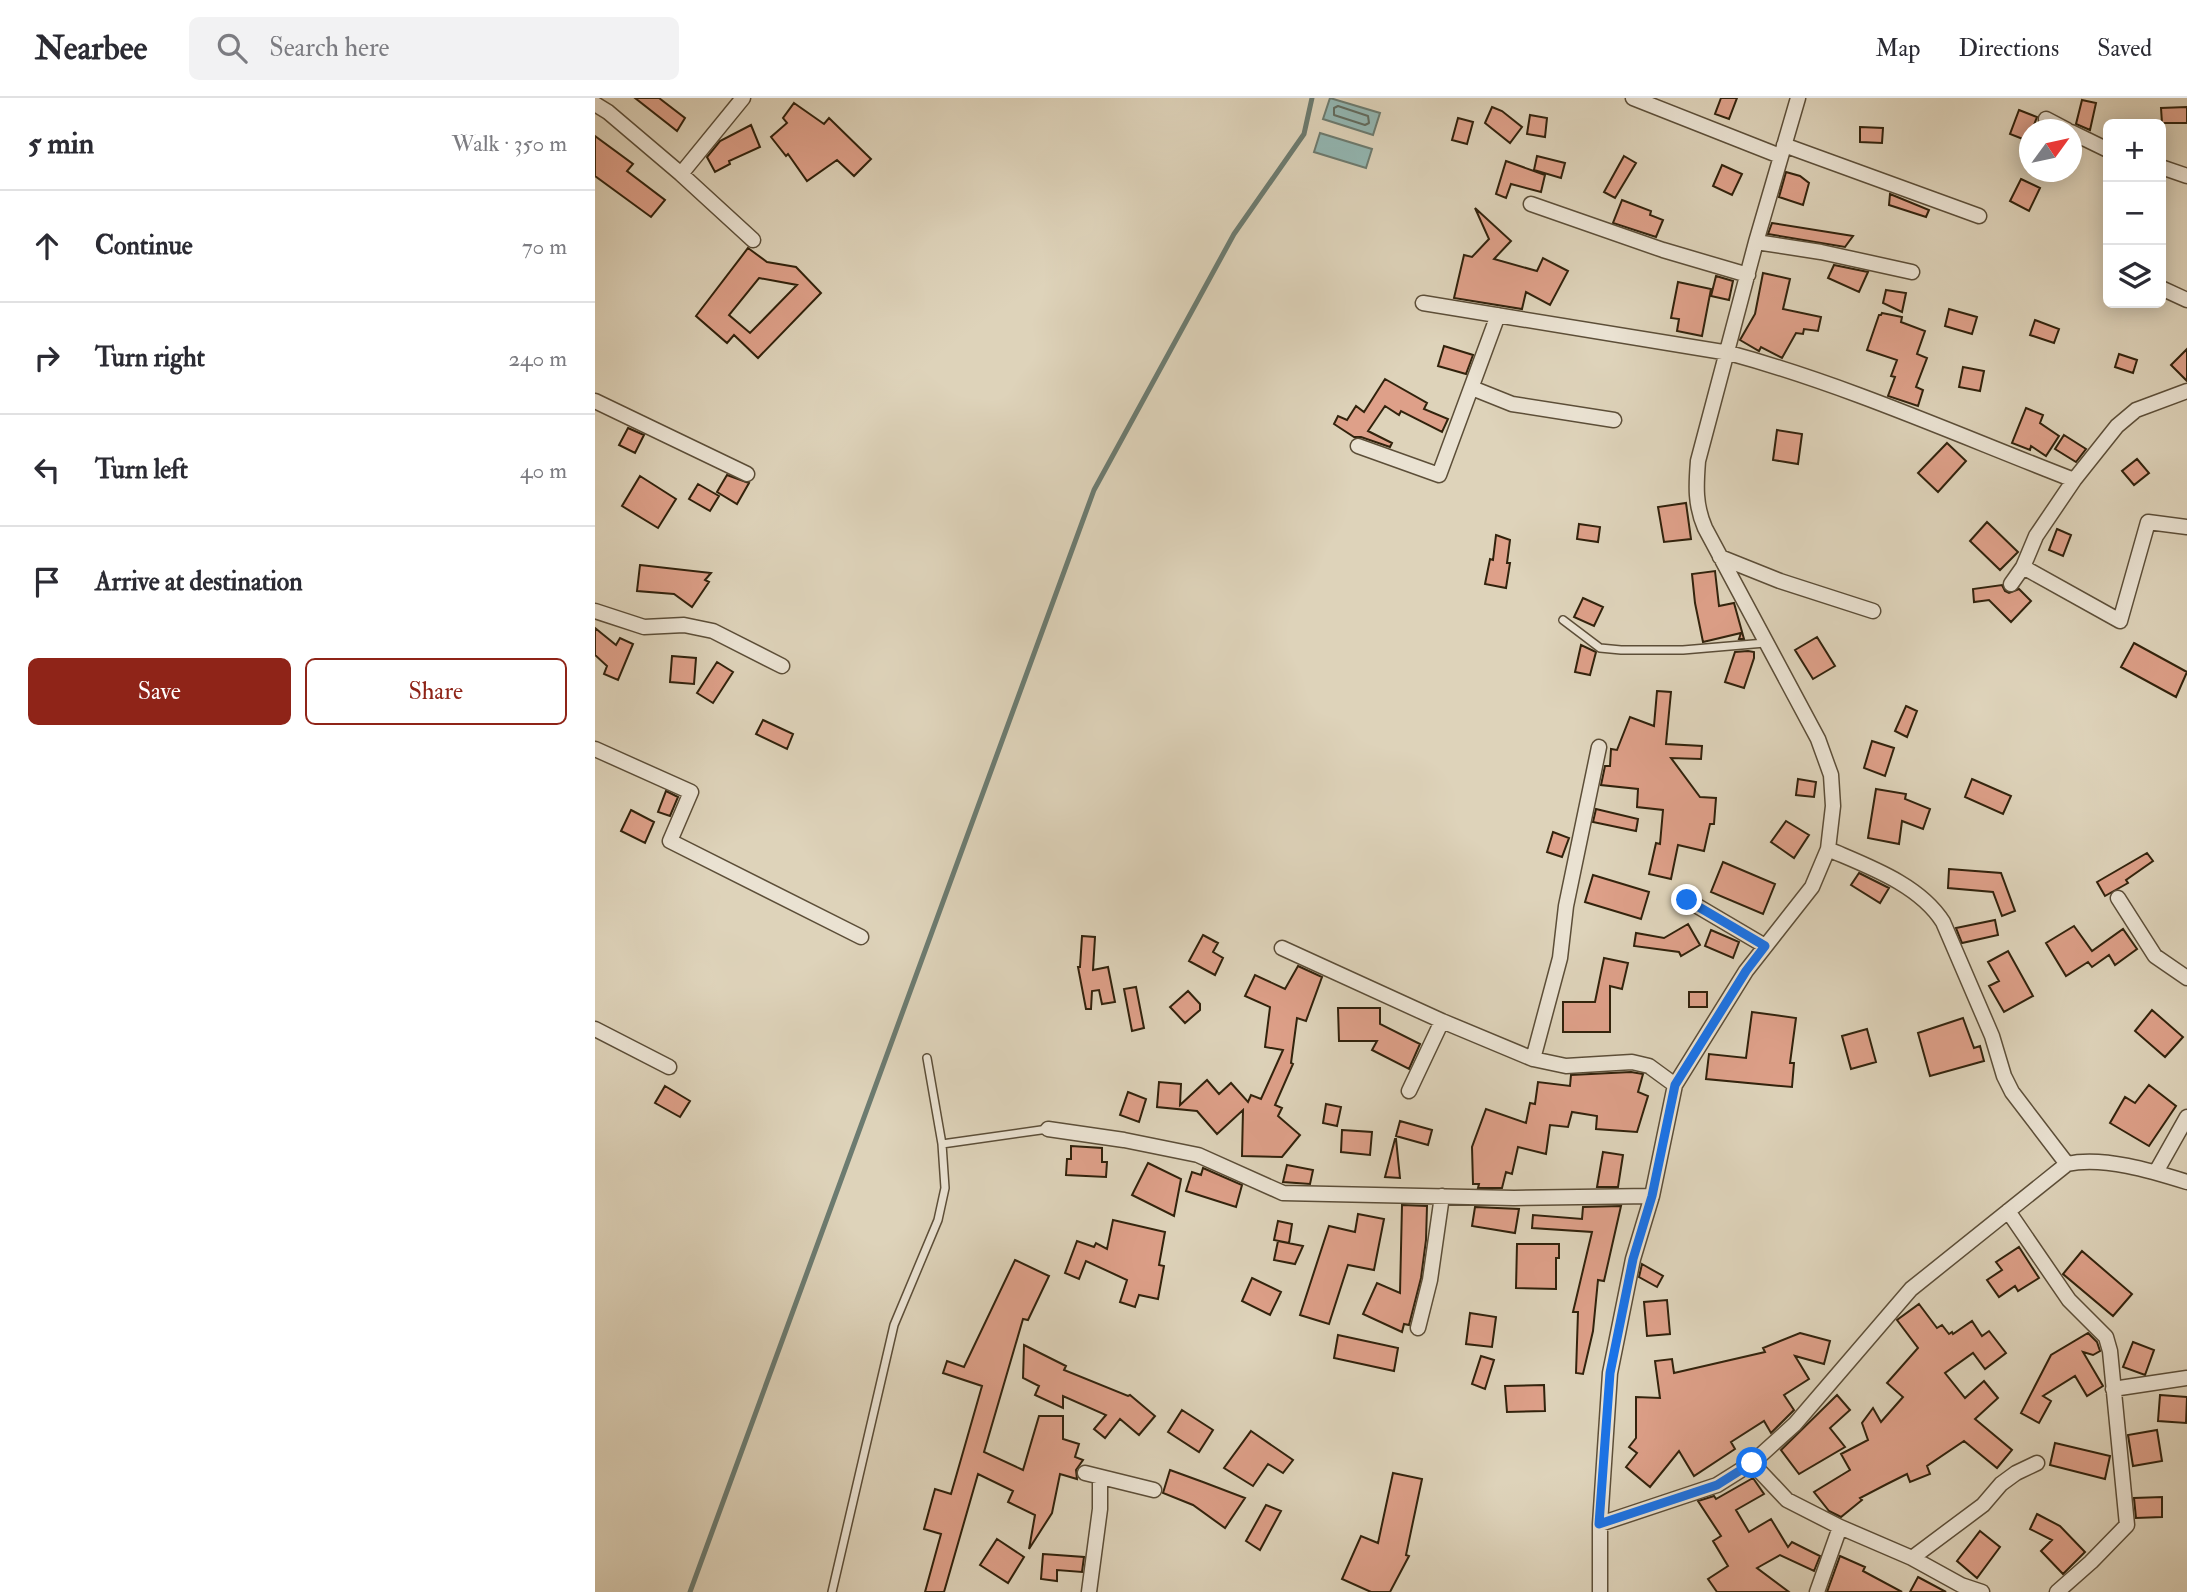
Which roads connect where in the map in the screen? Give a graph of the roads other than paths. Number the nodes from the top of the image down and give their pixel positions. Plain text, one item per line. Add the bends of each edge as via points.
1 (743, 98) edge
2 (1633, 98) edge
3 (1798, 98) edge
4 (595, 104) edge
5 (2082, 137) edge
6 (2103, 147) edge
7 (1782, 150) junction
8 (2166, 169) edge
9 (681, 174) junction
10 (2187, 176) edge
11 (1531, 204) dead end
12 (1979, 216) dead end
13 (753, 240) dead end
14 (1756, 242) junction
15 (1912, 272) dead end
16 (1748, 275) junction
17 (2166, 290) edge
18 (2187, 300) edge
19 (1423, 303) dead end
20 (1499, 315) junction
21 (1729, 353) junction
22 (1472, 388) junction
23 (2187, 391) edge
24 (595, 401) edge
25 (1614, 420) dead end
26 (1358, 446) dead end
27 (747, 474) dead end
28 (2074, 480) junction
29 (2187, 527) edge
30 (1720, 557) junction
31 (2023, 567) junction
32 (2011, 584) dead end
33 (595, 611) edge
34 (1873, 611) dead end
35 (1563, 620) dead end
36 (1765, 643) junction
37 (782, 666) dead end
38 (1599, 747) dead end
39 (595, 749) edge
40 (1828, 849) junction
41 (2118, 898) dead end
42 (1687, 900) dead end
43 (861, 937) dead end
44 (1765, 946) junction
45 (1282, 948) dead end
46 (2187, 978) edge
47 (1442, 1021) junction
48 (595, 1029) edge
49 (927, 1058) dead end
50 (1533, 1059) junction
51 (669, 1067) dead end
52 (1675, 1085) junction
53 (1409, 1091) dead end
54 (2187, 1117) edge
55 (1048, 1129) joint
56 (942, 1144) junction
57 (2067, 1164) junction
58 (2156, 1172) junction
59 (2187, 1182) edge
60 (1442, 1196) junction
61 (1652, 1196) junction
62 (2008, 1211) junction
63 (1418, 1328) dead end
64 (2187, 1378) edge
65 (2113, 1389) junction
66 (1752, 1463) junction
67 (2037, 1463) dead end
68 (1085, 1473) dead end
69 (1100, 1477) junction
70 (1154, 1490) dead end
71 (1599, 1524) junction
72 (1840, 1527) junction
73 (1912, 1558) junction
74 (832, 1592) edge
75 (1089, 1592) edge
76 (1599, 1592) edge
77 (1817, 1592) edge
78 (1982, 1592) edge
79 (2057, 1592) edge

1 - 9 street
2 - 7 street
3 - 7 street
4 - 9 street
5 - 6 street
7 - 12 street
7 - 14 street
8 - 10 street
9 - 13 street
11 - 16 street
14 - 15 street
14 - 16 street
16 - 21 street
17 - 18 street
19 - 20 street
20 - 21 street
20 - 22 street
21 - 28 street via 1776,365
21 - 30 street via 1698,461 1695,492 1698,512
22 - 25 street via 1512,404
22 - 26 street via 1439,475
23 - 28 street via 2136,410 2117,426
24 - 27 street
28 - 31 street via 2036,536
29 - 31 street via 2148,522 2120,621
30 - 34 street
30 - 36 street
31 - 32 street
33 - 37 street via 645,627 684,625 713,631
35 - 36 lane via 1600,648 1683,650
36 - 40 street via 1818,739 1831,775
38 - 50 street via 1566,906 1560,958
39 - 43 street via 691,792 670,841
40 - 44 street via 1812,887
40 - 57 street via 1892,879 1934,907 2012,1092
41 - 46 street via 2155,956
42 - 44 street
44 - 52 street
45 - 47 street
47 - 50 street
47 - 53 street
48 - 51 street
49 - 56 lane
50 - 52 street via 1566,1066 1632,1062 1649,1066
52 - 61 street
54 - 58 street
55 - 56 lane
55 - 60 street via 1198,1155 1283,1193
56 - 74 lane via 945,1188 937,1220 894,1325
57 - 58 street via 2085,1160
57 - 62 street
58 - 59 street
60 - 61 street
60 - 63 street
61 - 71 street via 1633,1259 1610,1373
62 - 65 street via 2069,1300 2106,1338
62 - 66 street via 1911,1289 1795,1424
64 - 65 street
65 - 79 street via 2127,1525
66 - 71 street via 1717,1485
66 - 72 street via 1787,1500
67 - 73 street via 2001,1484 1983,1505
68 - 69 street
69 - 70 street
69 - 75 street
71 - 76 street
72 - 73 street
72 - 77 street
73 - 78 street

